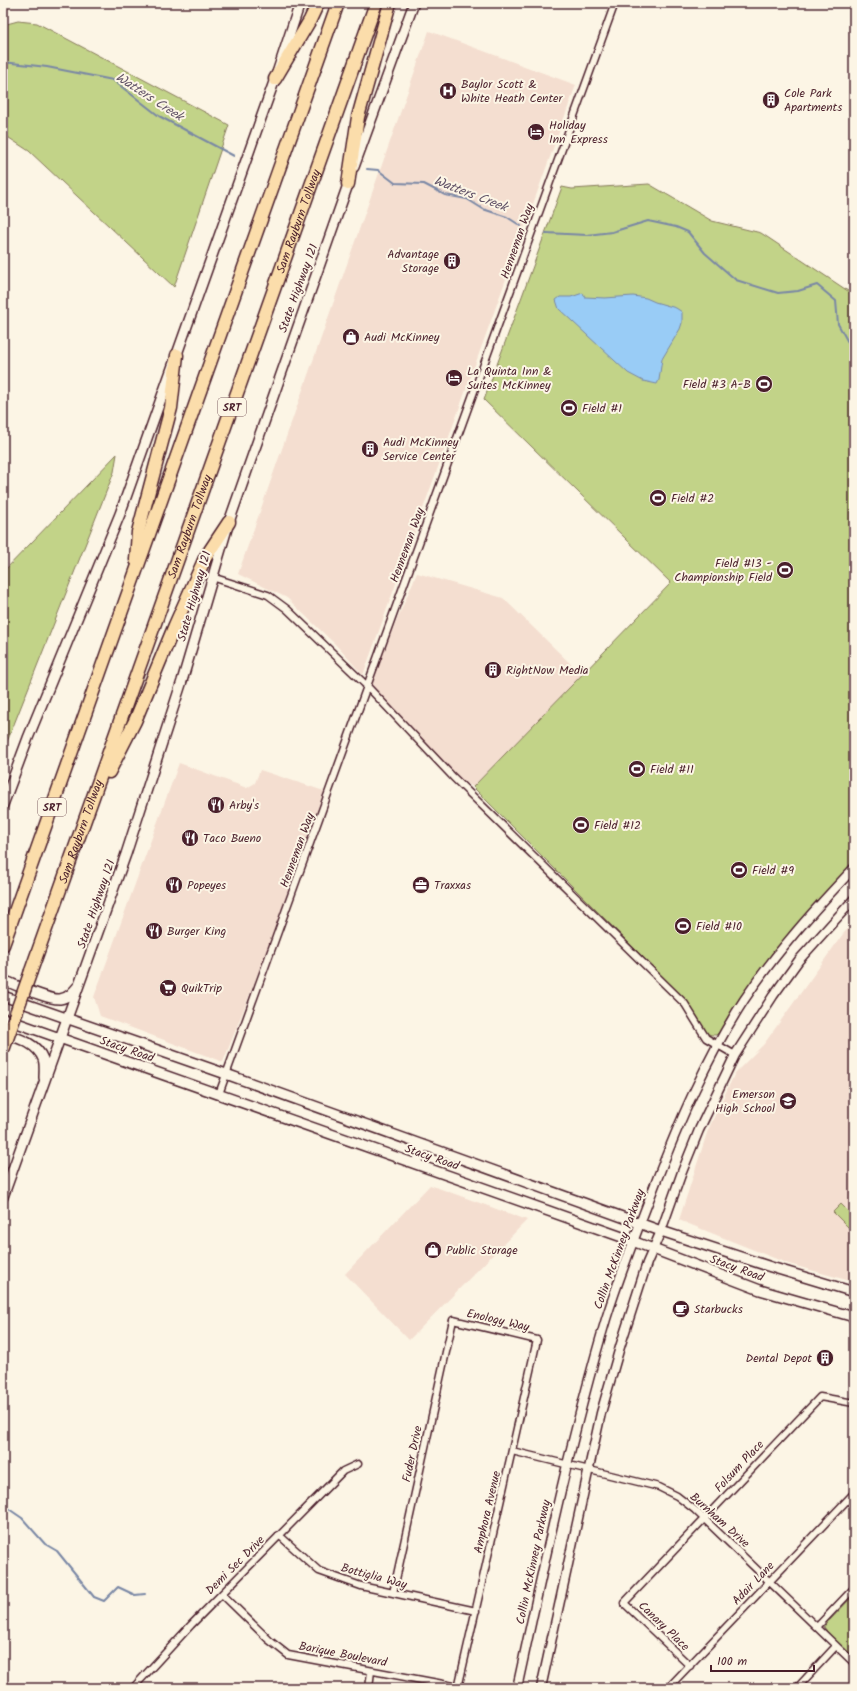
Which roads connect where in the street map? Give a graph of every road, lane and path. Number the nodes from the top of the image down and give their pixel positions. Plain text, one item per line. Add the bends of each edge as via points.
1 (300, 3) edge
2 (318, 3) edge
3 (338, 3) edge
4 (376, 3) edge
5 (390, 3) edge
6 (414, 3) edge
7 (614, 3) edge
8 (275, 79) junction
9 (348, 184) junction
10 (177, 356) junction
11 (229, 522) junction
12 (212, 577) junction
13 (134, 578) junction
14 (368, 687) junction
15 (3, 805) edge
16 (88, 812) junction
17 (854, 868) edge
18 (854, 900) edge
19 (3, 944) edge
20 (3, 980) edge
21 (80, 984) junction
22 (3, 996) edge
23 (3, 1018) edge
24 (68, 1018) junction
25 (3, 1033) edge
26 (60, 1039) junction
27 (717, 1046) junction
28 (3, 1050) edge
29 (735, 1055) junction
30 (226, 1074) junction
31 (44, 1084) junction
32 (219, 1094) junction
33 (423, 1145) junction
34 (416, 1164) junction
35 (3, 1197) edge
36 (640, 1224) junction
37 (661, 1231) junction
38 (633, 1241) junction
39 (653, 1250) junction
40 (854, 1292) edge
41 (854, 1317) edge
42 (453, 1320) joint
43 (537, 1340) joint
44 (854, 1404) edge
45 (512, 1451) junction
46 (358, 1464) dead end
47 (567, 1465) junction
48 (589, 1471) junction
49 (854, 1493) edge
50 (704, 1519) junction
51 (280, 1535) junction
52 (770, 1582) junction
53 (854, 1588) edge
54 (394, 1593) junction
55 (222, 1594) junction
56 (624, 1603) joint
57 (476, 1611) junction
58 (817, 1627) junction
59 (836, 1646) junction
60 (854, 1663) edge
61 (690, 1666) junction
62 (371, 1672) junction
63 (133, 1688) edge
64 (368, 1688) edge
65 (458, 1688) edge
66 (517, 1688) edge
67 (541, 1688) edge
68 (668, 1688) edge
69 (797, 1688) edge

1 - 8 main road
2 - 8 highway
3 - 13 highway, SRT
4 - 16 highway, Sam Rayburn Tollway / SRT
5 - 9 highway via 358,117
6 - 9 main road, State Highway 121
7 - 14 street, Henneman Way
8 - 10 main road
9 - 11 main road, State Highway 121
10 - 13 highway via 171,408 138,532
10 - 15 main road via 120,514
11 - 12 main road, State Highway 121
11 - 16 highway via 205,558 135,721
12 - 14 street via 268,596 287,609
12 - 21 main road, State Highway 121 via 159,757
13 - 19 highway, SRT
14 - 27 street via 453,777 685,1004 706,1038
14 - 30 street, Henneman Way
16 - 28 highway, Sam Rayburn Tollway / SRT, bridge
17 - 27 street, Collin McKinney Parkway via 818,905 776,955
18 - 29 street via 799,960
20 - 21 main road via 51,998 61,999 70,995
21 - 24 main road, State Highway 121
22 - 24 main road, Stacy Road
23 - 26 main road, Stacy Road
24 - 26 main road, State Highway 121
24 - 30 main road, Stacy Road
25 - 31 main road via 35,1046 43,1059
26 - 31 main road, State Highway 121
26 - 32 main road, Stacy Road
27 - 29 street
27 - 36 street, Collin McKinney Parkway via 681,1120
29 - 37 street via 699,1130
30 - 32 street, Henneman Way
30 - 33 main road, Stacy Road
31 - 35 main road, State Highway 121
32 - 34 main road, Stacy Road
33 - 34 main road
33 - 36 main road, Stacy Road
34 - 38 main road, Stacy Road
36 - 37 main road, Stacy Road
36 - 38 street, Collin McKinney Parkway
37 - 39 street
37 - 40 main road, Stacy Road
38 - 39 main road, Stacy Road
38 - 47 street, Collin McKinney Parkway via 607,1316
39 - 41 main road, Stacy Road via 760,1290
39 - 48 street via 611,1376
42 - 43 street, Enology Way
42 - 54 street, Fuder Drive
43 - 45 street, Amphora Avenue
44 - 50 street, Folsum Place via 820,1397
45 - 47 street, Burnham Drive
45 - 57 street, Amphora Avenue
46 - 51 street, Demi Sec Drive via 343,1470
47 - 48 street, Burnham Drive
47 - 66 street, Collin McKinney Parkway
48 - 50 street, Burnham Drive via 659,1487 677,1496
48 - 67 street
49 - 52 street, Adair Lane
50 - 52 street, Burnham Drive
50 - 56 street, Folsum Place
51 - 54 street, Bottiglia Way via 319,1571 361,1586
51 - 55 street, Demi Sec Drive
52 - 58 street, Burnham Drive
52 - 61 street, Adair Lane
53 - 58 street
54 - 57 street, Bottiglia Way
55 - 62 street, Barique Boulevard via 288,1655
55 - 63 street, Demi Sec Drive
56 - 61 street, Canary Place
57 - 65 street, Amphora Avenue
58 - 59 street, Burnham Drive
59 - 60 street, Burnham Drive
59 - 69 street
61 - 68 street, Adair Lane
62 - 64 street
62 - 65 street, Barique Boulevard

